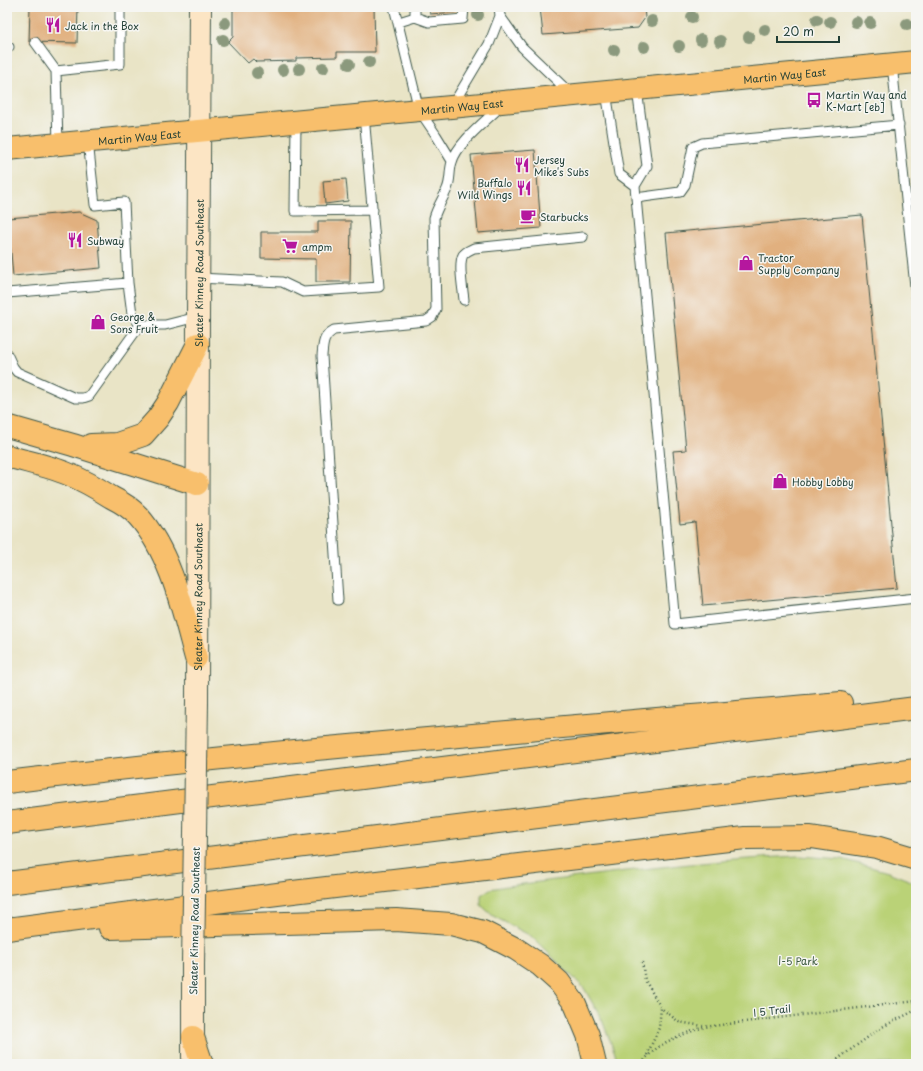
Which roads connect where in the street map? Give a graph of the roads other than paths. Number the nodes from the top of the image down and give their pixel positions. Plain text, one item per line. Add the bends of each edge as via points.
1 (120, 7) edge
2 (200, 7) edge
3 (394, 7) edge
4 (415, 7) edge
5 (464, 7) edge
6 (499, 11) edge
7 (415, 17) junction
8 (399, 22) junction
9 (35, 42) dead end
10 (916, 62) edge
11 (892, 64) junction
12 (56, 71) junction
13 (637, 89) junction
14 (606, 92) junction
15 (572, 96) junction
16 (505, 102) junction
17 (451, 107) junction
18 (419, 110) junction
19 (364, 115) junction
20 (296, 122) junction
21 (899, 125) junction
22 (200, 131) junction
23 (88, 141) junction
24 (58, 144) junction
25 (7, 149) edge
26 (452, 161) junction
27 (636, 186) junction
28 (636, 198) junction
29 (372, 210) junction
30 (583, 237) dead end
31 (198, 278) junction
32 (128, 283) junction
33 (7, 293) edge
34 (916, 296) edge
35 (464, 300) dead end
36 (198, 317) junction
37 (140, 325) junction
38 (198, 344) junction
39 (7, 354) edge
40 (7, 426) edge
41 (73, 445) junction
42 (7, 456) edge
43 (197, 484) junction
44 (916, 598) edge
45 (338, 600) dead end
46 (196, 658) junction
47 (916, 697) edge
48 (916, 708) edge
49 (916, 770) edge
50 (7, 782) edge
51 (7, 823) edge
52 (916, 859) edge
53 (7, 883) edge
54 (7, 930) edge
55 (193, 1037) junction
56 (193, 1064) edge
57 (202, 1064) edge
58 (595, 1064) edge

1 - 12 lane via 120,64
2 - 22 main road, Sleater Kinney Road Southeast
3 - 8 lane
4 - 7 lane
5 - 7 lane via 463,19 429,22
6 - 15 lane via 522,47
6 - 17 lane via 489,44
7 - 8 lane
8 - 18 lane
9 - 12 lane
10 - 11 main road, Martin Way East
11 - 13 main road, Martin Way East
11 - 21 lane
12 - 24 lane
13 - 14 main road, Martin Way East
13 - 27 lane via 648,166
14 - 15 main road, Martin Way East
14 - 27 lane via 619,174
15 - 16 main road, Martin Way East
16 - 17 main road, Martin Way East
16 - 26 lane via 463,143
17 - 18 main road, Martin Way East
18 - 19 main road, Martin Way East
18 - 26 lane
19 - 20 main road, Martin Way East
19 - 29 lane
20 - 22 main road, Martin Way East
20 - 29 lane via 295,211
21 - 28 lane via 702,143 693,147 685,185 680,192
21 - 34 lane
22 - 23 main road, Martin Way East
22 - 31 main road, Sleater Kinney Road Southeast
23 - 24 main road, Martin Way East
23 - 32 lane via 94,205 124,202
24 - 25 main road, Martin Way East
26 - 45 lane via 447,189 434,218 436,309 432,317 426,321 334,330 323,340
27 - 28 lane
28 - 44 lane via 674,624
29 - 31 lane via 379,287 303,292 282,282
30 - 35 lane via 474,248 467,251 462,256 461,268
31 - 36 main road, Sleater Kinney Road Southeast
32 - 33 lane
32 - 37 lane via 132,314
36 - 37 lane via 165,325
36 - 38 main road, Sleater Kinney Road Southeast
37 - 39 lane via 89,396 83,398 76,398 17,372
38 - 41 main road via 168,403 143,435 117,444
38 - 43 main road, Sleater Kinney Road Southeast
40 - 41 main road
41 - 43 main road
42 - 46 main road via 88,483 138,515 154,536 164,558 183,610
43 - 46 main road, Sleater Kinney Road Southeast
46 - 55 main road, Sleater Kinney Road Southeast, bridge
47 - 50 main road via 282,752
48 - 51 main road
49 - 53 main road
52 - 54 main road via 876,847 811,837 745,838 301,891
54 - 58 main road via 389,920 451,924 483,932 516,949 559,982 575,1004 588,1034
55 - 56 main road, Sleater Kinney Road Southeast
55 - 57 main road

